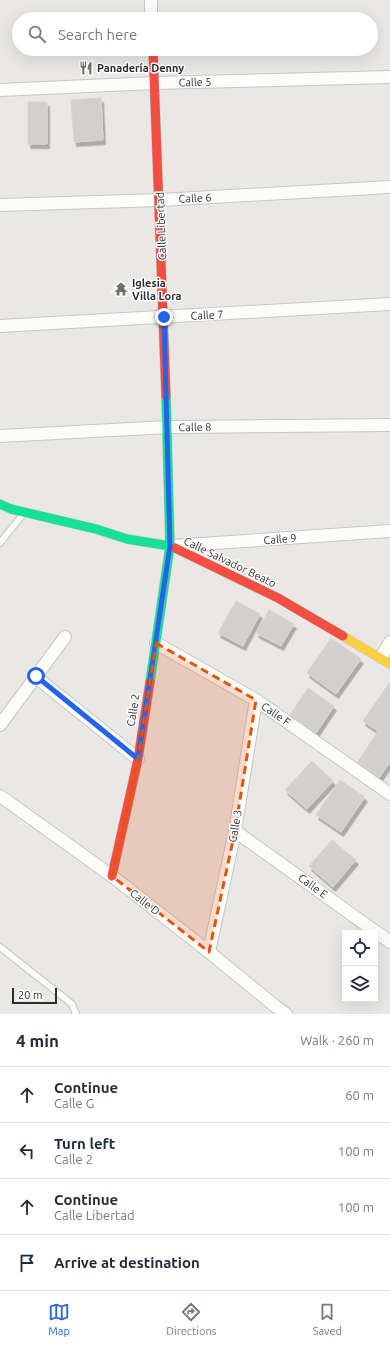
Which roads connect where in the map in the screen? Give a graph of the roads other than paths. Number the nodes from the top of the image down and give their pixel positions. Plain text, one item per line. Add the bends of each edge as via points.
1 (151, 0) edge
2 (151, 12) edge
3 (152, 56) edge
4 (390, 77) edge
5 (154, 83) junction
6 (0, 90) edge
7 (390, 187) edge
8 (160, 200) junction
9 (0, 205) edge
10 (390, 304) edge
11 (164, 317) junction
12 (0, 326) edge
13 (390, 425) edge
14 (168, 427) junction
15 (0, 436) edge
16 (0, 504) edge
17 (25, 512) junction
18 (390, 532) edge
19 (0, 543) edge
20 (170, 546) junction
21 (65, 637) dead end
22 (390, 642) edge
23 (156, 643) junction
24 (385, 661) edge
25 (36, 676) junction
26 (256, 700) junction
27 (0, 725) edge
28 (138, 759) junction
29 (390, 794) edge
30 (0, 796) edge
31 (235, 830) junction
32 (112, 876) junction
33 (390, 942) edge
34 (0, 946) edge
35 (209, 952) junction
36 (272, 1010) edge
37 (76, 1014) edge
38 (286, 1014) edge

1 - 2 street
3 - 5 street, Calle Libertad
4 - 5 street, Calle 5
5 - 6 street, Calle 5
5 - 8 street, Calle Libertad
7 - 8 street, Calle 6
8 - 9 street, Calle 6
8 - 11 street, Calle Libertad
10 - 11 street, Calle 7
11 - 12 street, Calle 7
11 - 14 street, Calle Libertad
13 - 14 street, Calle 8
14 - 15 street, Calle 8
14 - 20 street, Calle Libertad
16 - 17 street, Calle Salvador Beato
17 - 19 lane
17 - 20 street, Calle Salvador Beato via 127,539
18 - 20 street, Calle 9
20 - 23 street, Calle 2
20 - 24 street, Calle Salvador Beato via 278,598
21 - 25 street
22 - 24 street
23 - 26 street, Calle F
23 - 28 street, Calle 2
25 - 27 street
25 - 28 street
26 - 29 street, Calle F
26 - 31 street, Calle 3
28 - 32 street, Calle 2
30 - 32 street, Calle D
31 - 33 street, Calle E
31 - 35 street, Calle 3
32 - 35 street, Calle D
34 - 37 lane via 72,1004
35 - 36 street, Calle D
36 - 38 street, Calle D

